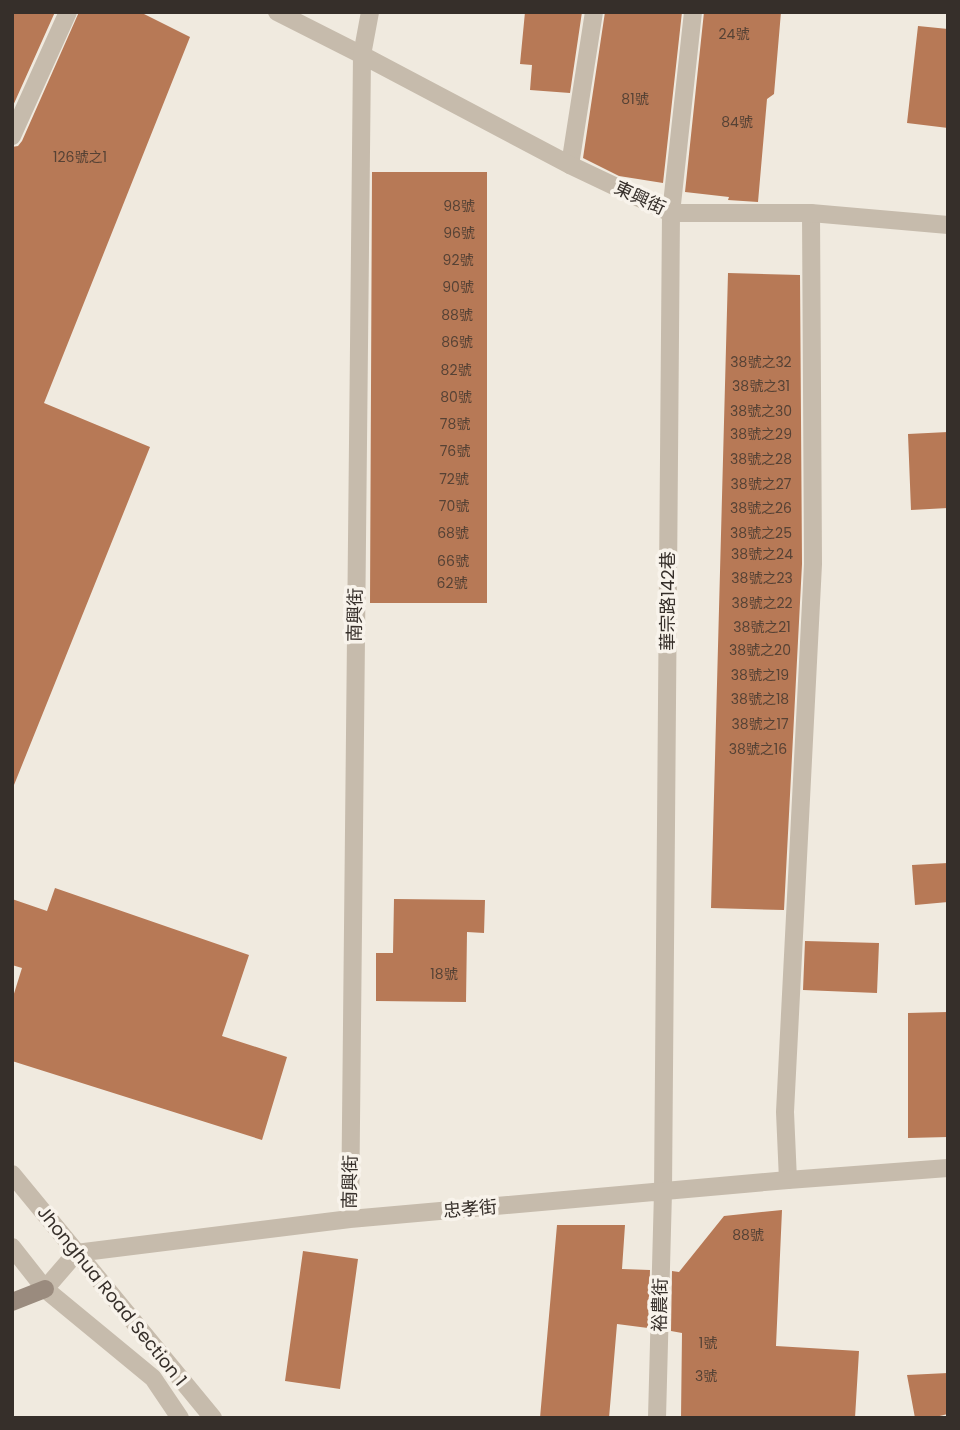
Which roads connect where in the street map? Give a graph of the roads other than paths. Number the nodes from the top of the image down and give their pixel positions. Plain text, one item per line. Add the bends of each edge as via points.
1 (68, 12) edge
2 (277, 12) edge
3 (369, 12) edge
4 (594, 12) edge
5 (693, 12) edge
6 (362, 55) junction
7 (12, 136) edge
8 (569, 165) junction
9 (671, 213) junction
10 (811, 213) junction
11 (948, 225) edge
12 (948, 1168) edge
13 (12, 1174) edge
14 (788, 1181) junction
15 (663, 1192) junction
16 (350, 1219) junction
17 (12, 1247) edge
18 (76, 1253) junction
19 (45, 1289) junction
20 (12, 1302) edge
21 (180, 1418) edge
22 (213, 1418) edge
23 (657, 1418) edge

1 - 7 street
2 - 6 street, 東興街
3 - 6 street, 南興街
4 - 8 street
5 - 9 street, 華宗路142巷
6 - 8 street, 東興街
6 - 16 street, 南興街
8 - 9 street, 東興街
9 - 10 street, 東興街
9 - 15 street, 華宗路142巷
10 - 11 street, 東興街
10 - 14 street via 813,564 785,1112
12 - 14 street, 忠孝街
13 - 18 street, Jhonghua Road Section 1
14 - 15 street, 忠孝街
15 - 16 street, 忠孝街
15 - 23 street, 裕農街
16 - 18 street, 忠孝街
17 - 19 street, Jhonghua Road Section 1
18 - 19 street
18 - 22 street, Jhonghua Road Section 1
19 - 20 street
19 - 21 street, Jhonghua Road Section 1 via 153,1378

